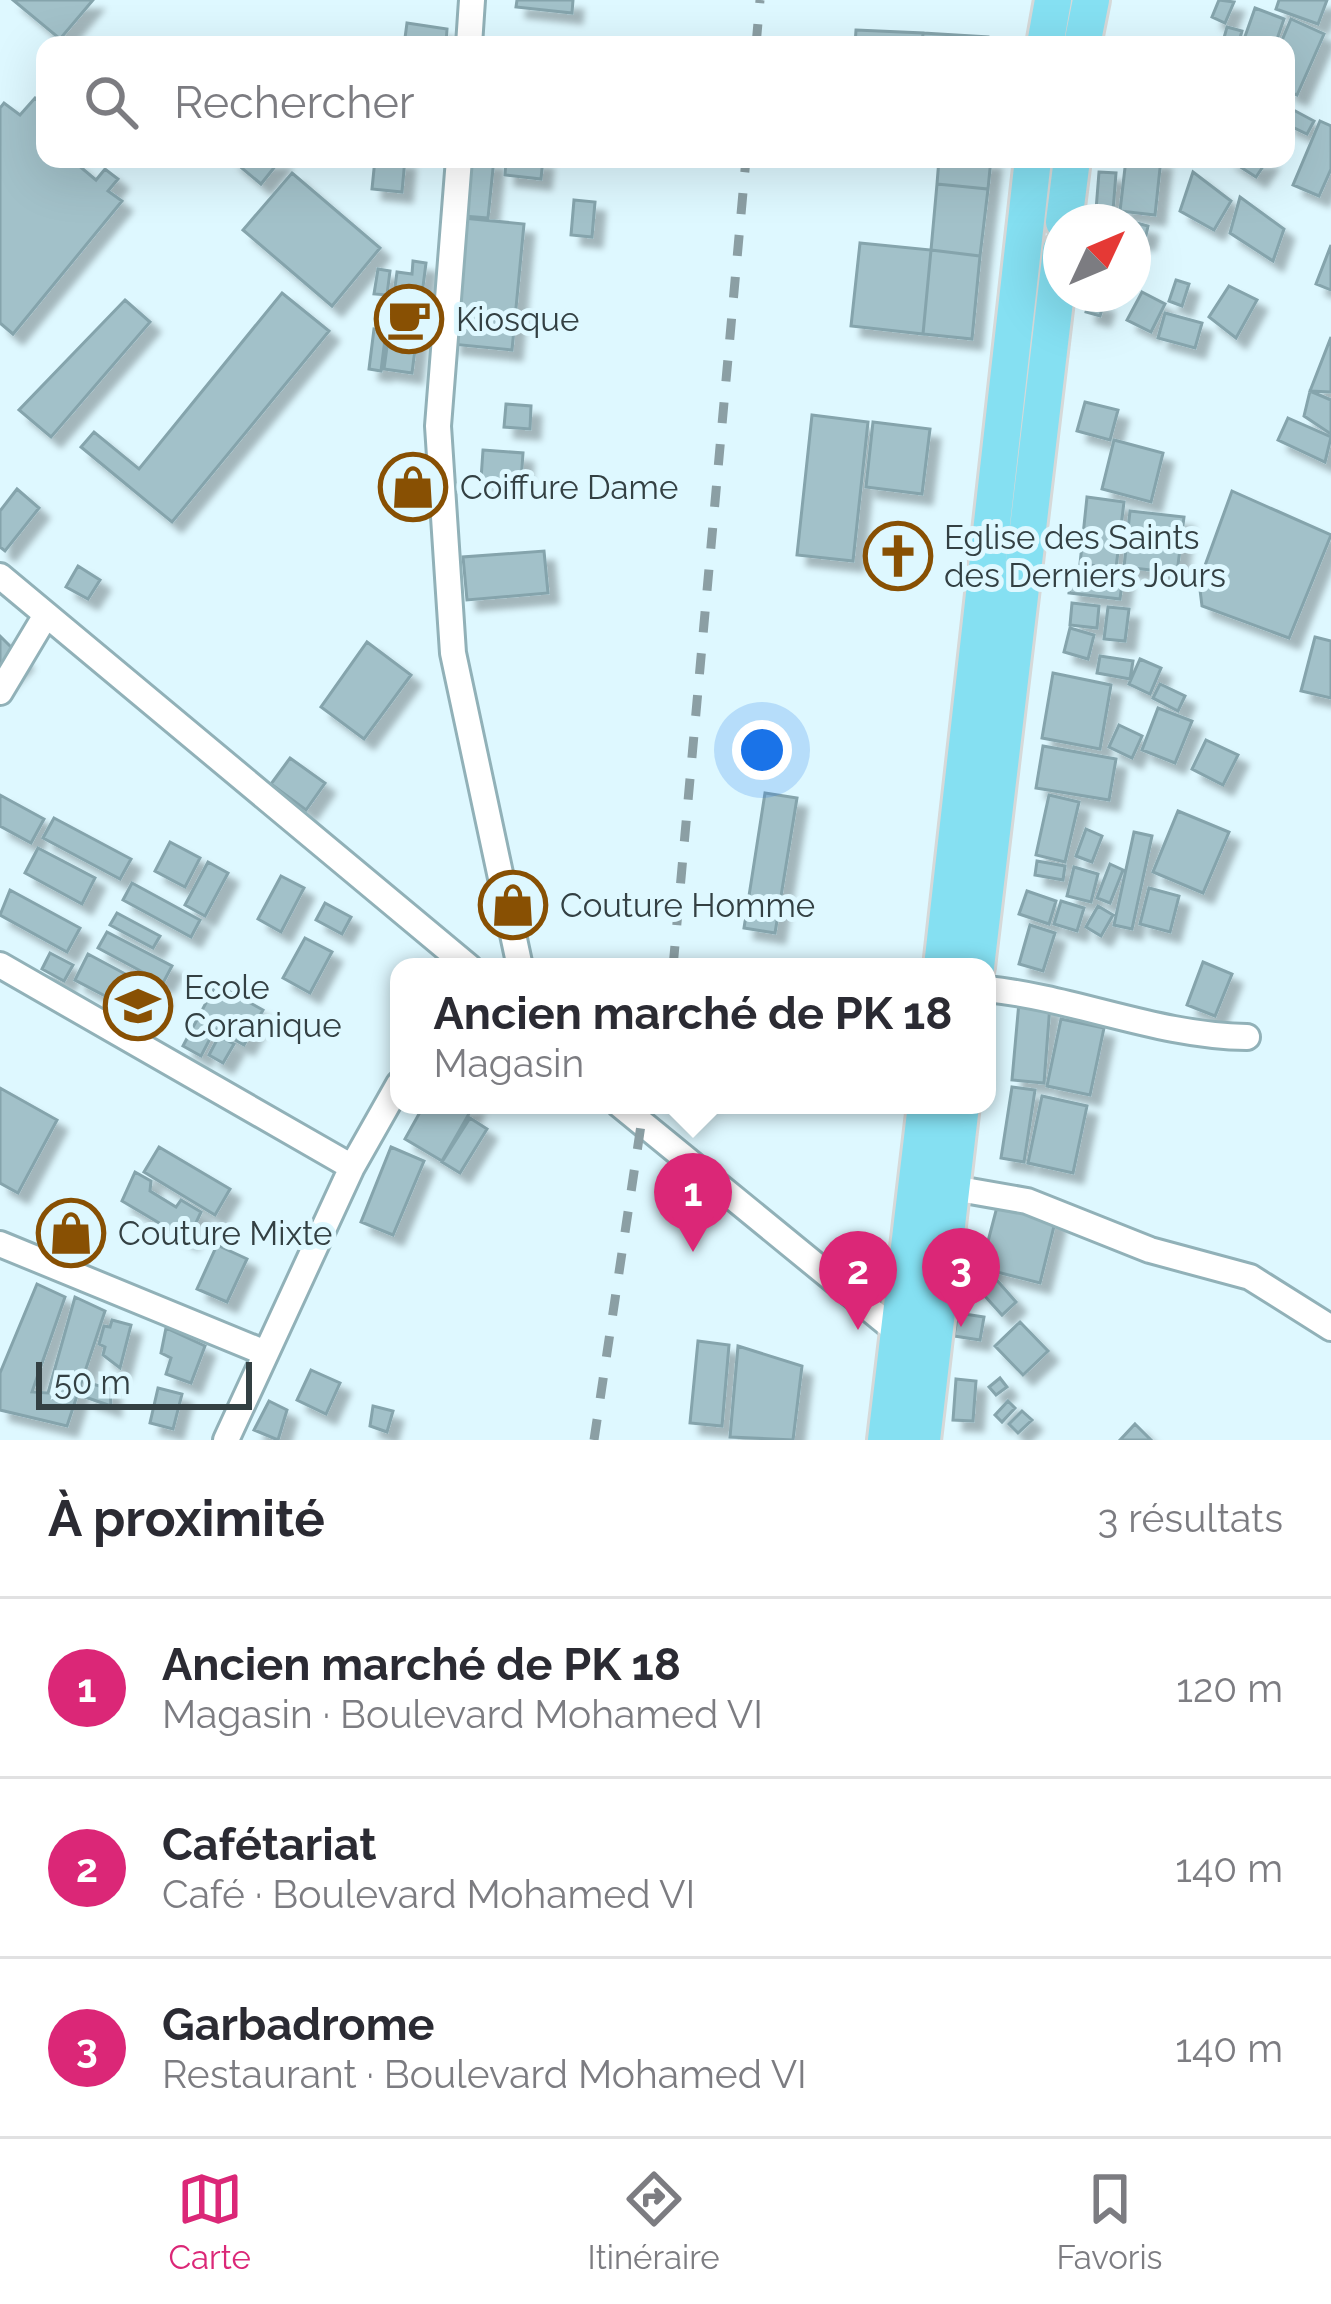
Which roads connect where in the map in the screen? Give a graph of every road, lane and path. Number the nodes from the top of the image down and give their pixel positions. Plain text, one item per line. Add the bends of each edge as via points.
1 (472, 0) edge
2 (1053, 0) edge
3 (1090, 0) edge
4 (470, 36) edge
5 (1047, 36) edge
6 (1084, 36) edge
7 (458, 168) edge
8 (1032, 168) edge
9 (1071, 168) edge
10 (1066, 204) edge
11 (1054, 312) edge
12 (0, 576) edge
13 (46, 615) junction
14 (0, 692) edge
15 (457, 958) edge
16 (518, 958) edge
17 (943, 958) edge
18 (977, 958) edge
19 (0, 965) edge
20 (996, 990) edge
21 (1247, 1037) dead end
22 (390, 1100) edge
23 (631, 1114) edge
24 (926, 1114) edge
25 (960, 1114) edge
26 (352, 1167) junction
27 (952, 1188) junction
28 (0, 1244) edge
29 (1331, 1328) edge
30 (916, 1342) junction
31 (263, 1352) junction
32 (226, 1440) edge
33 (886, 1440) edge
34 (922, 1440) edge

1 - 4 street
2 - 5 main road
3 - 6 main road
7 - 16 street via 438,426 452,630
8 - 17 main road
9 - 10 main road
11 - 18 main road
12 - 13 street
13 - 14 street
13 - 15 street
19 - 26 street
20 - 21 street via 1186,1033
22 - 26 street
23 - 30 street
24 - 30 main road
25 - 27 main road
26 - 31 street
27 - 29 street via 1028,1201 1150,1250 1250,1277
27 - 30 main road
28 - 31 street
30 - 33 main road
30 - 34 main road
31 - 32 street

